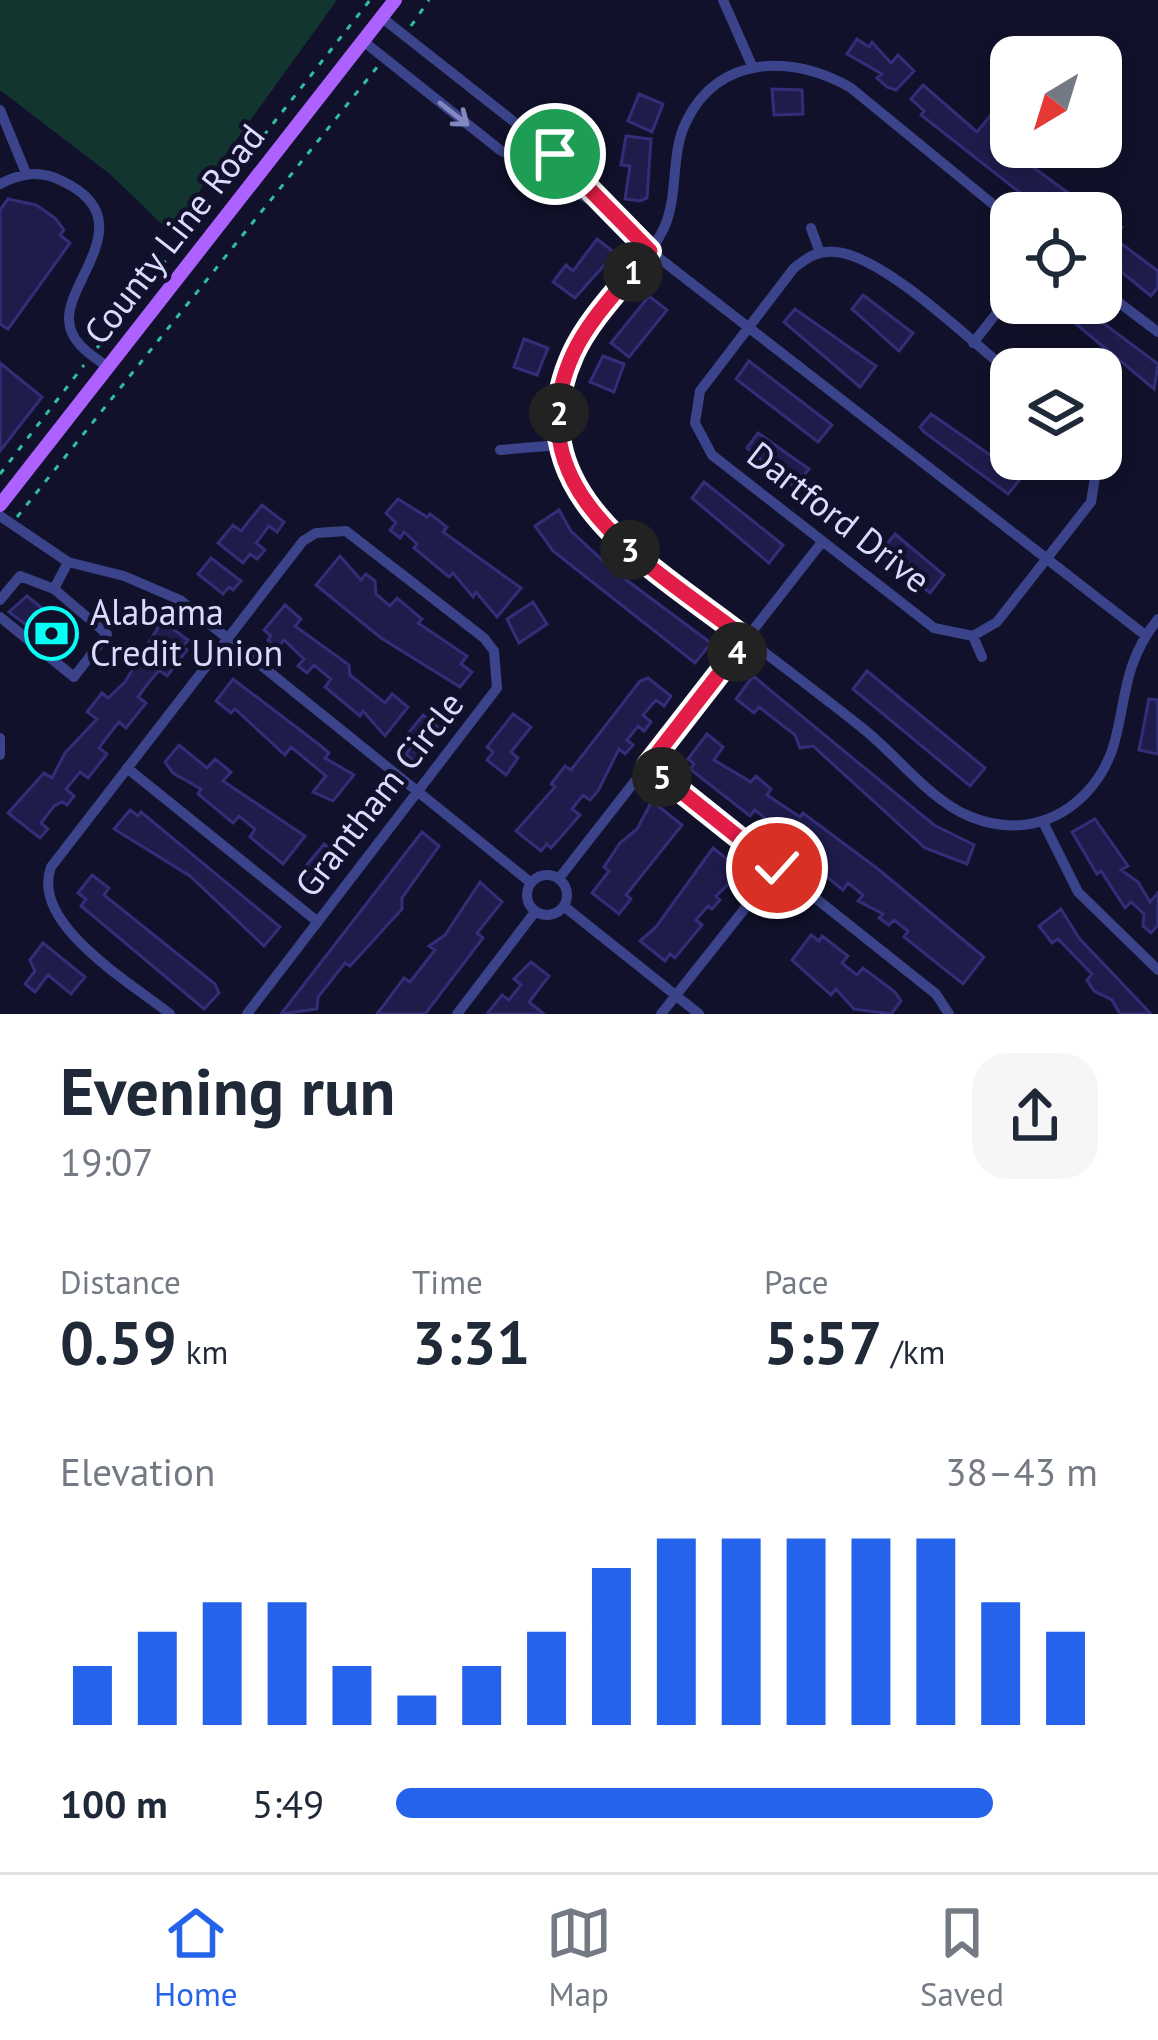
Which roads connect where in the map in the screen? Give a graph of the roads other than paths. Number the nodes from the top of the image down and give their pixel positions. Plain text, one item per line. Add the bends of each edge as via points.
1 (395, 0) edge
2 (723, 0) edge
3 (381, 17) junction
4 (363, 41) junction
5 (753, 68) junction
6 (0, 110) edge
7 (26, 173) junction
8 (0, 184) edge
9 (990, 202) edge
10 (601, 205) junction
11 (811, 228) dead end
12 (650, 251) junction
13 (820, 253) junction
14 (1122, 305) edge
15 (990, 322) edge
16 (748, 327) junction
17 (1158, 332) edge
18 (973, 343) junction
19 (990, 356) edge
20 (108, 367) junction
21 (559, 446) junction
22 (500, 450) dead end
23 (1095, 480) edge
24 (0, 505) edge
25 (0, 516) edge
26 (822, 542) junction
27 (1048, 559) junction
28 (68, 562) junction
29 (54, 589) junction
30 (0, 600) edge
31 (0, 617) edge
32 (1158, 620) edge
33 (1145, 635) junction
34 (974, 636) junction
35 (226, 639) junction
36 (746, 639) junction
37 (982, 657) dead end
38 (0, 740) edge
39 (0, 755) edge
40 (648, 765) junction
41 (127, 768) junction
42 (417, 795) junction
43 (1044, 824) junction
44 (777, 868) junction
45 (560, 877) junction
46 (530, 882) junction
47 (565, 907) junction
48 (535, 912) junction
49 (318, 922) junction
50 (1158, 970) edge
51 (675, 995) junction
52 (170, 1014) edge
53 (247, 1014) edge
54 (457, 1014) edge
55 (661, 1014) edge
56 (699, 1014) edge
57 (949, 1014) edge

1 - 3 main road, County Line Road
2 - 5 street
3 - 4 main road, County Line Road
3 - 10 street via 555,154
4 -> 10 street via 500,150
4 - 20 main road, County Line Road
5 - 9 street via 798,64 824,72
5 - 12 street via 699,101 685,123 668,217
6 - 7 street
7 - 8 street
7 - 20 street via 78,190 98,224 94,263 68,322 72,337
10 - 12 street
11 - 13 street
12 - 16 street
12 - 21 street via 574,351 561,390
13 - 16 street, Dartford Drive via 794,268
13 - 18 street via 870,265
14 - 17 street
15 - 18 street
16 - 26 street, Dartford Drive via 700,391 695,423 712,455
16 - 27 street
18 - 19 street
20 - 24 main road, County Line Road
21 - 22 street
21 - 36 street via 574,486 606,530
23 - 27 street via 1091,502
25 - 28 street
26 - 34 street, Dartford Drive via 934,628
26 - 36 street
27 - 33 street
27 - 34 street via 997,622
28 - 29 street
28 - 35 street via 166,591
29 - 30 street via 20,576
29 - 31 street via 107,634 74,676
32 - 33 street
33 - 43 street via 1127,668 1108,765 1086,794
34 - 37 street
35 - 41 street, Grantham Circle
35 - 42 street
35 - 42 street, Grantham Circle via 303,541 329,530 362,538 494,651 497,688
36 - 40 street
36 - 43 street via 950,806 998,824
38 - 39 street
40 - 44 street
40 - 45 street
41 - 49 street
41 - 52 street, Grantham Circle via 51,868 47,899 62,925
42 - 46 street
42 - 49 street, Grantham Circle
43 - 50 street via 1078,892
44 - 51 street
44 - 57 street via 936,994
45 - 46 street
45 - 47 street
46 - 48 street via 526,898
47 - 48 street via 551,916
47 - 51 street
48 - 54 street
49 - 53 street, Grantham Circle
51 - 55 street
51 - 56 street

